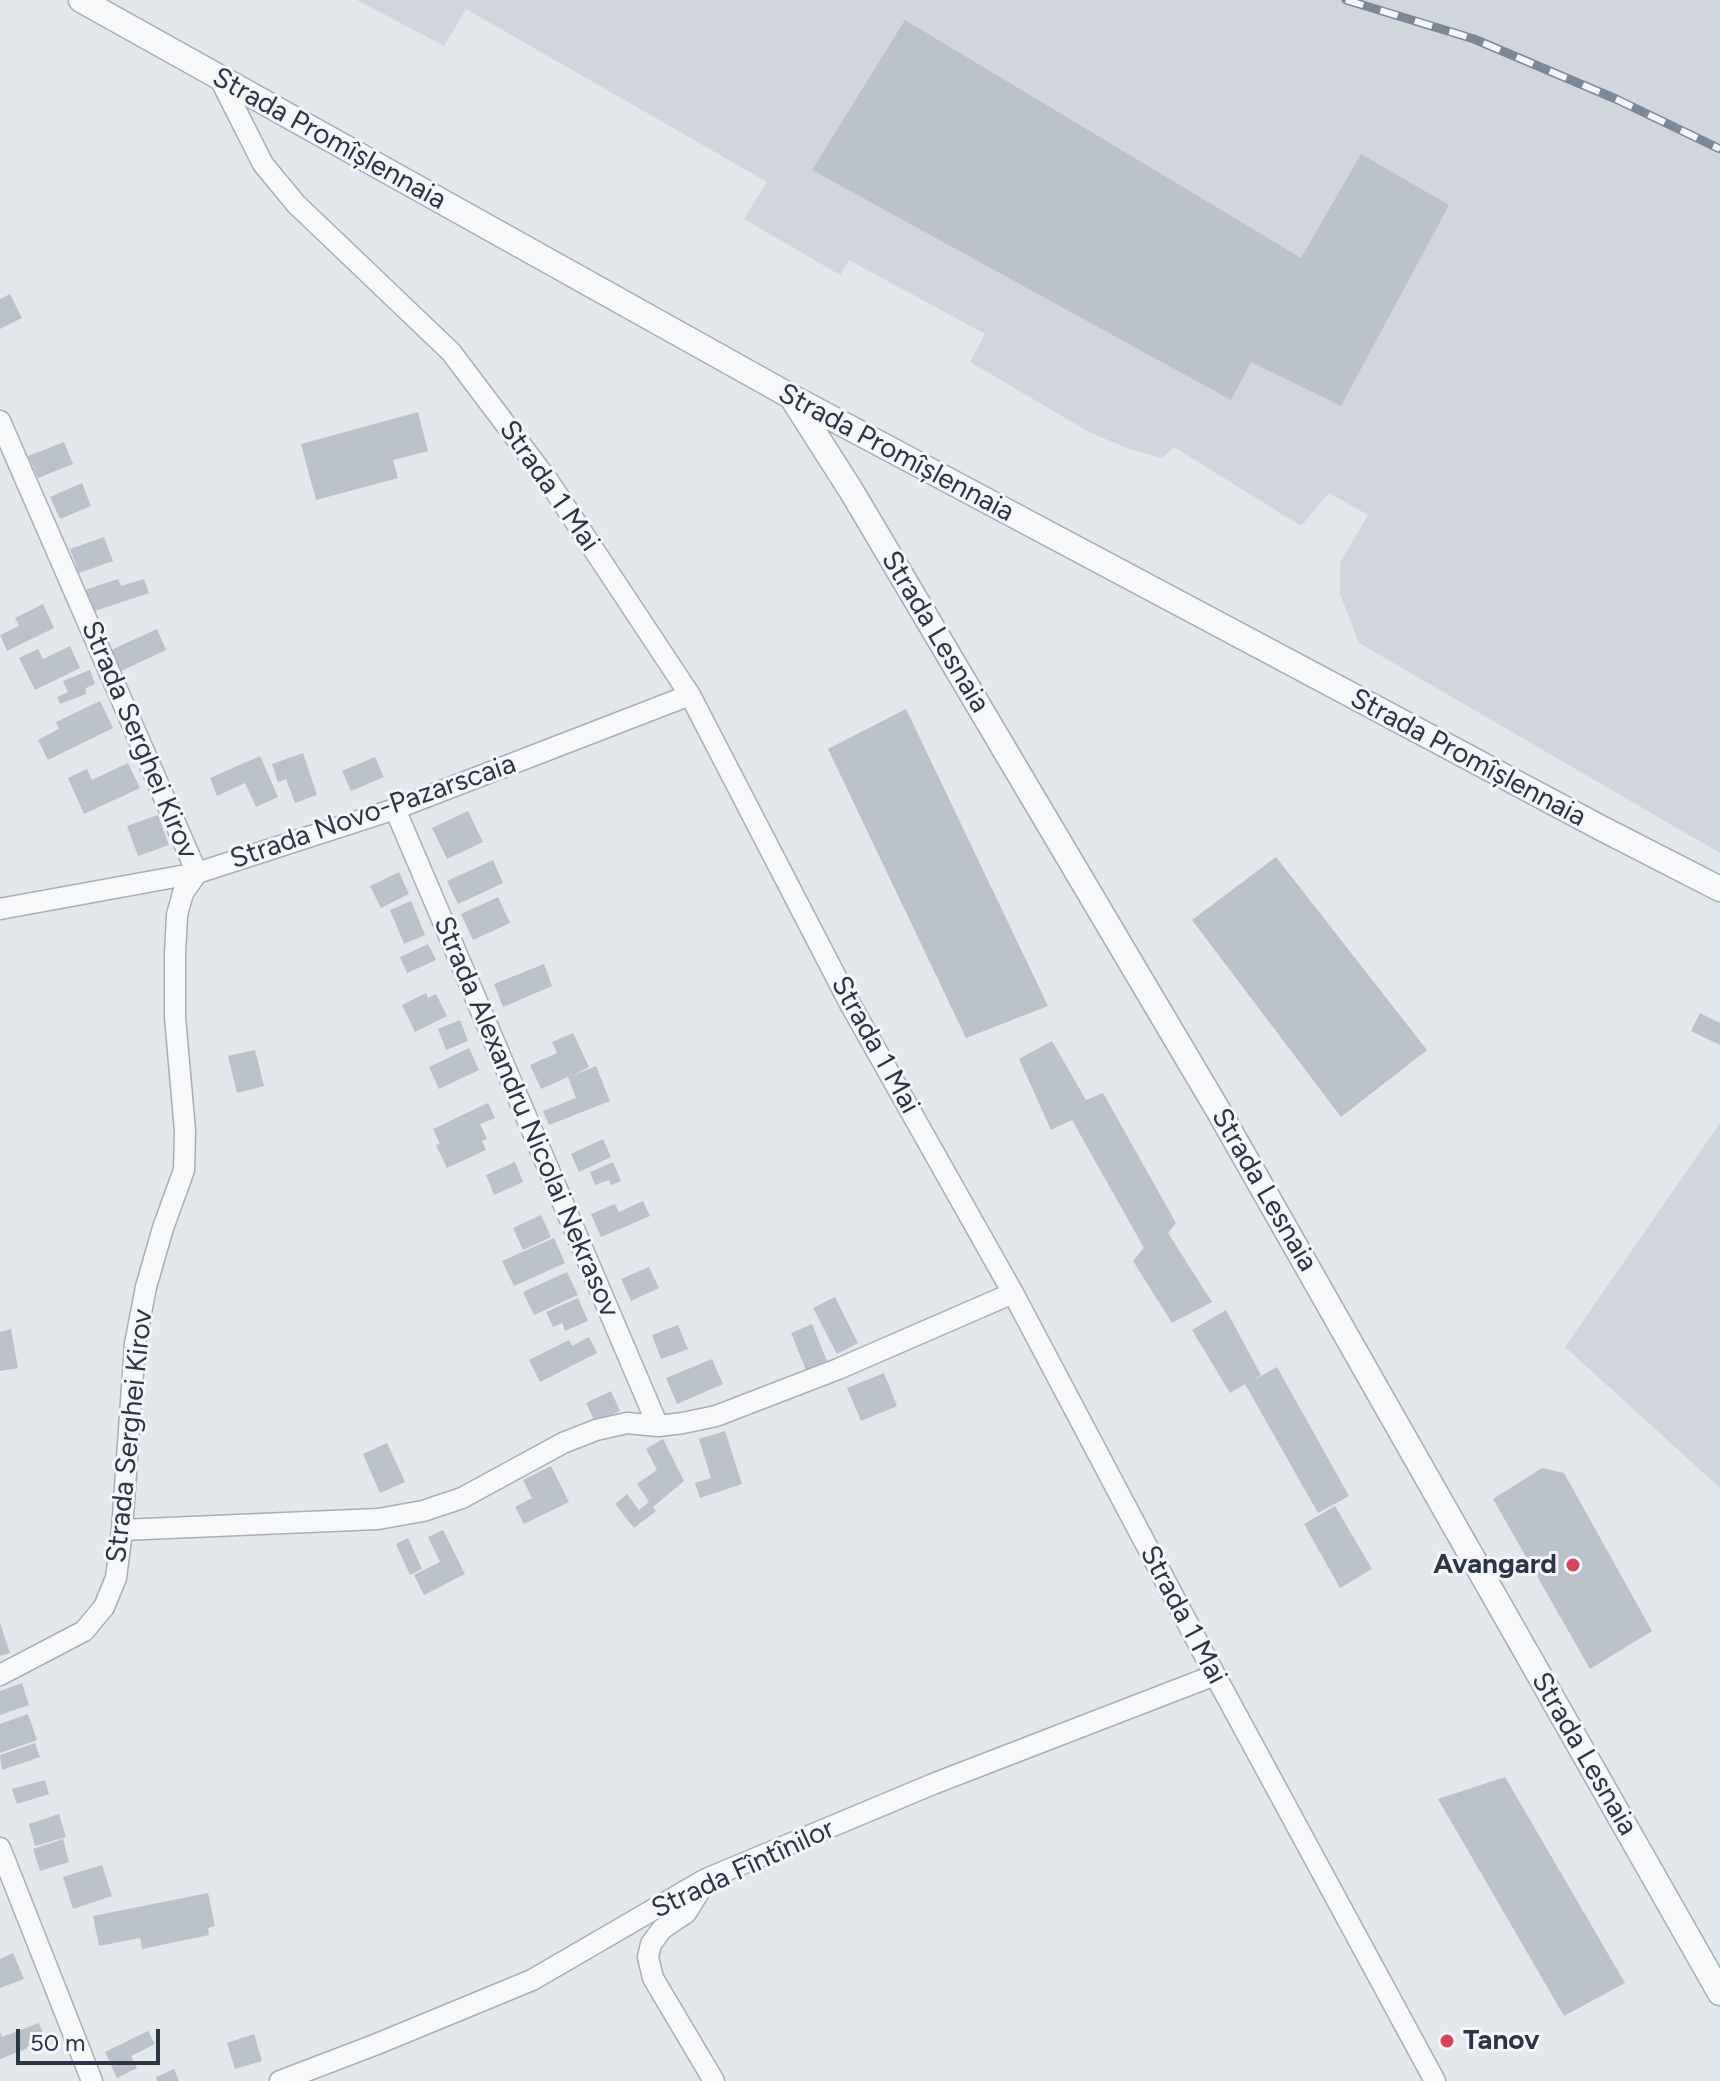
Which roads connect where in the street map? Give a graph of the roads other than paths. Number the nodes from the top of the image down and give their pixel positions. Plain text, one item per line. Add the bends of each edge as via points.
1 (81, 0) edge
2 (219, 77) junction
3 (792, 397) junction
4 (0, 421) edge
5 (690, 695) junction
6 (395, 809) junction
7 (197, 873) junction
8 (1720, 889) edge
9 (0, 909) edge
10 (1013, 1293) junction
11 (658, 1426) junction
12 (122, 1530) junction
13 (0, 1675) edge
14 (1215, 1675) junction
15 (0, 1848) edge
16 (706, 1879) junction
17 (1720, 1993) edge
18 (1433, 2080) edge
19 (92, 2081) edge
20 (280, 2081) edge
21 (714, 2081) edge

1 - 2 street, Strada Promîșlennaia
2 - 3 street, Strada Promîșlennaia
2 - 5 street, Strada 1 Mai via 263,164 296,204 451,352 549,482
3 - 8 street, Strada Promîșlennaia
3 - 17 street, Strada Lesnaia via 1210,1096
4 - 7 street, Strada Serghei Kirov
5 - 6 street, Strada Novo-Pazarscaia
5 - 10 street, Strada 1 Mai via 849,1002
6 - 7 street, Strada Novo-Pazarscaia
6 - 11 street, Strada Alexandru Nicolai Nekrasov
7 - 9 street, Strada Novo-Pazarscaia
7 - 12 street, Strada Serghei Kirov via 183,893 177,915 175,954 184,1170 146,1287 135,1344
10 - 11 street via 716,1416
10 - 14 street, Strada 1 Mai
11 - 12 street via 627,1423 596,1430 462,1498 423,1511 378,1519
12 - 13 street, Strada Serghei Kirov via 116,1578 104,1607 84,1631
14 - 16 street, Strada Fîntînilor
14 - 18 street, Strada 1 Mai
15 - 19 street
16 - 20 street, Strada Fîntînilor via 532,1980
16 - 21 street via 686,1913 662,1929 648,1957 653,1978

